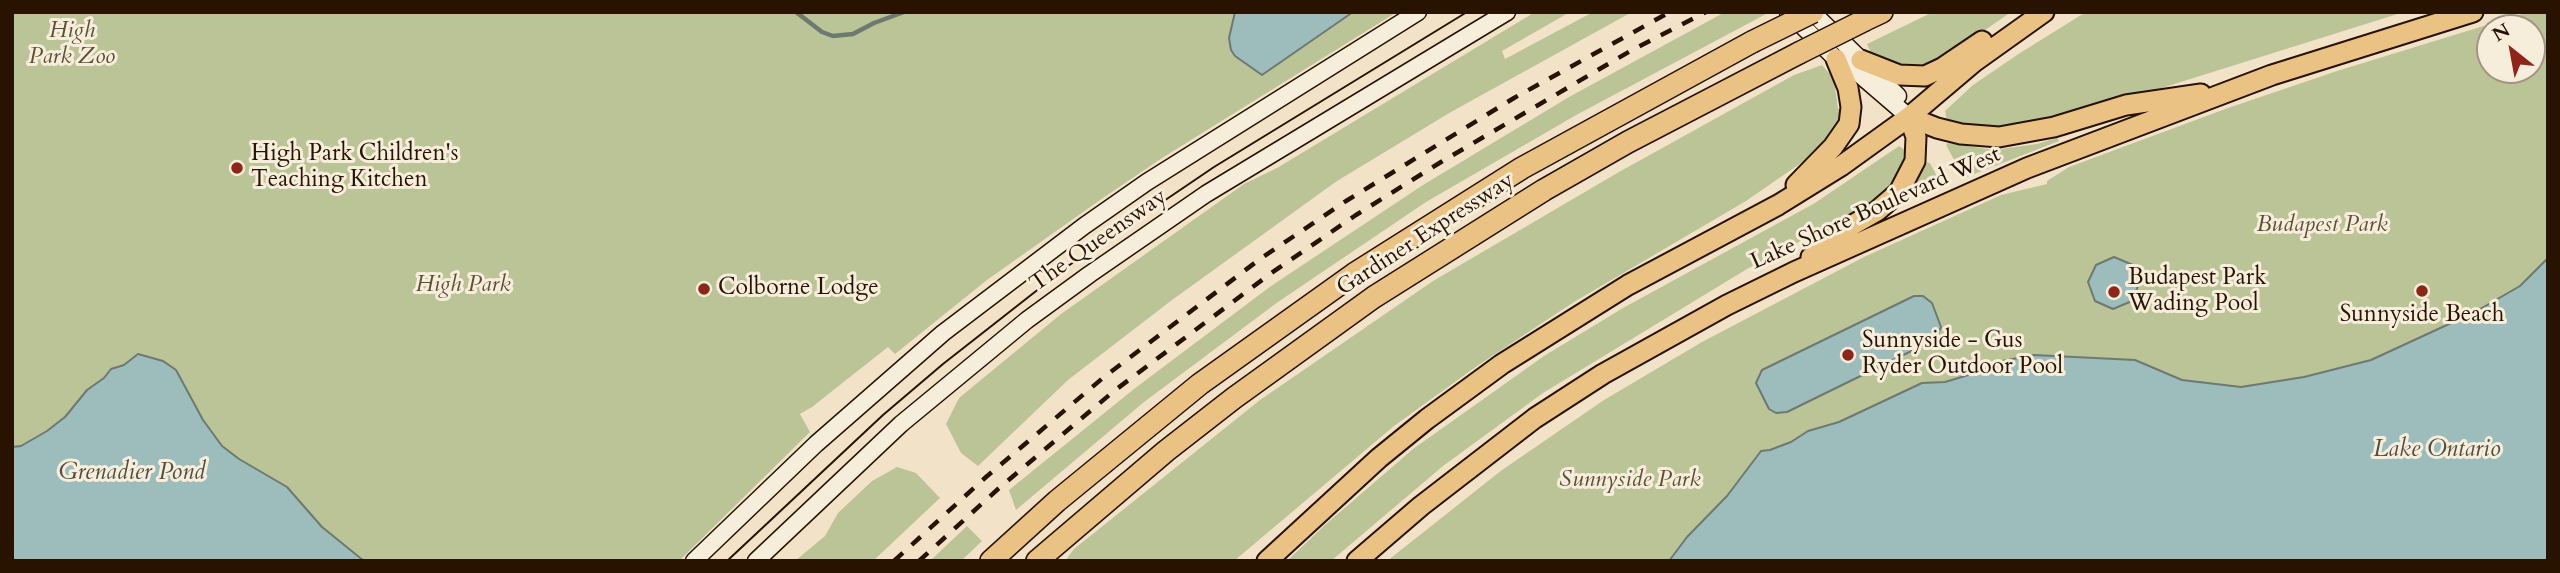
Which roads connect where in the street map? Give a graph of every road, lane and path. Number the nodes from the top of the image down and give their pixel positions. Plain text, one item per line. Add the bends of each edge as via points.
1 (1418, 12) edge
2 (1507, 12) edge
3 (1788, 12) edge
4 (1813, 12) edge
5 (2027, 12) edge
6 (2044, 12) edge
7 (2473, 12) edge
8 (1873, 16) edge
9 (1836, 58) junction
10 (1861, 60) junction
11 (2237, 89) junction
12 (1909, 117) junction
13 (1778, 205) junction
14 (1794, 272) junction
15 (694, 561) edge
16 (756, 561) edge
17 (991, 561) edge
18 (1037, 561) edge
19 (1267, 561) edge
20 (1357, 561) edge

1 - 15 main road, The Queensway via 1147,182 974,309 816,444
2 - 16 main road, The Queensway via 1206,194 1027,320 901,424
3 - 9 main road
4 - 10 main road
4 - 17 highway, Gardiner Expressway, bridge via 1522,168 1354,274 1200,384
5 - 10 highway via 1925,76 1899,75
6 - 12 highway, Lake Shore Boulevard West via 1974,62
7 - 11 highway, Lake Shore Boulevard West
8 - 18 highway, Gardiner Expressway, bridge via 1628,142 1374,297 1234,398
9 - 12 main road
9 - 13 highway via 1848,88 1849,124
10 - 12 main road via 1904,102
11 - 12 highway via 2126,104 1999,137 1961,134
11 - 14 highway, Lake Shore Boulevard West via 2027,168
12 - 13 highway, Lake Shore Boulevard West
12 - 14 highway via 1916,137 1915,161 1899,192 1842,231
13 - 19 highway, Lake Shore Boulevard West via 1628,285 1502,364 1379,458
14 - 20 highway, Lake Shore Boulevard West via 1679,330 1535,418

